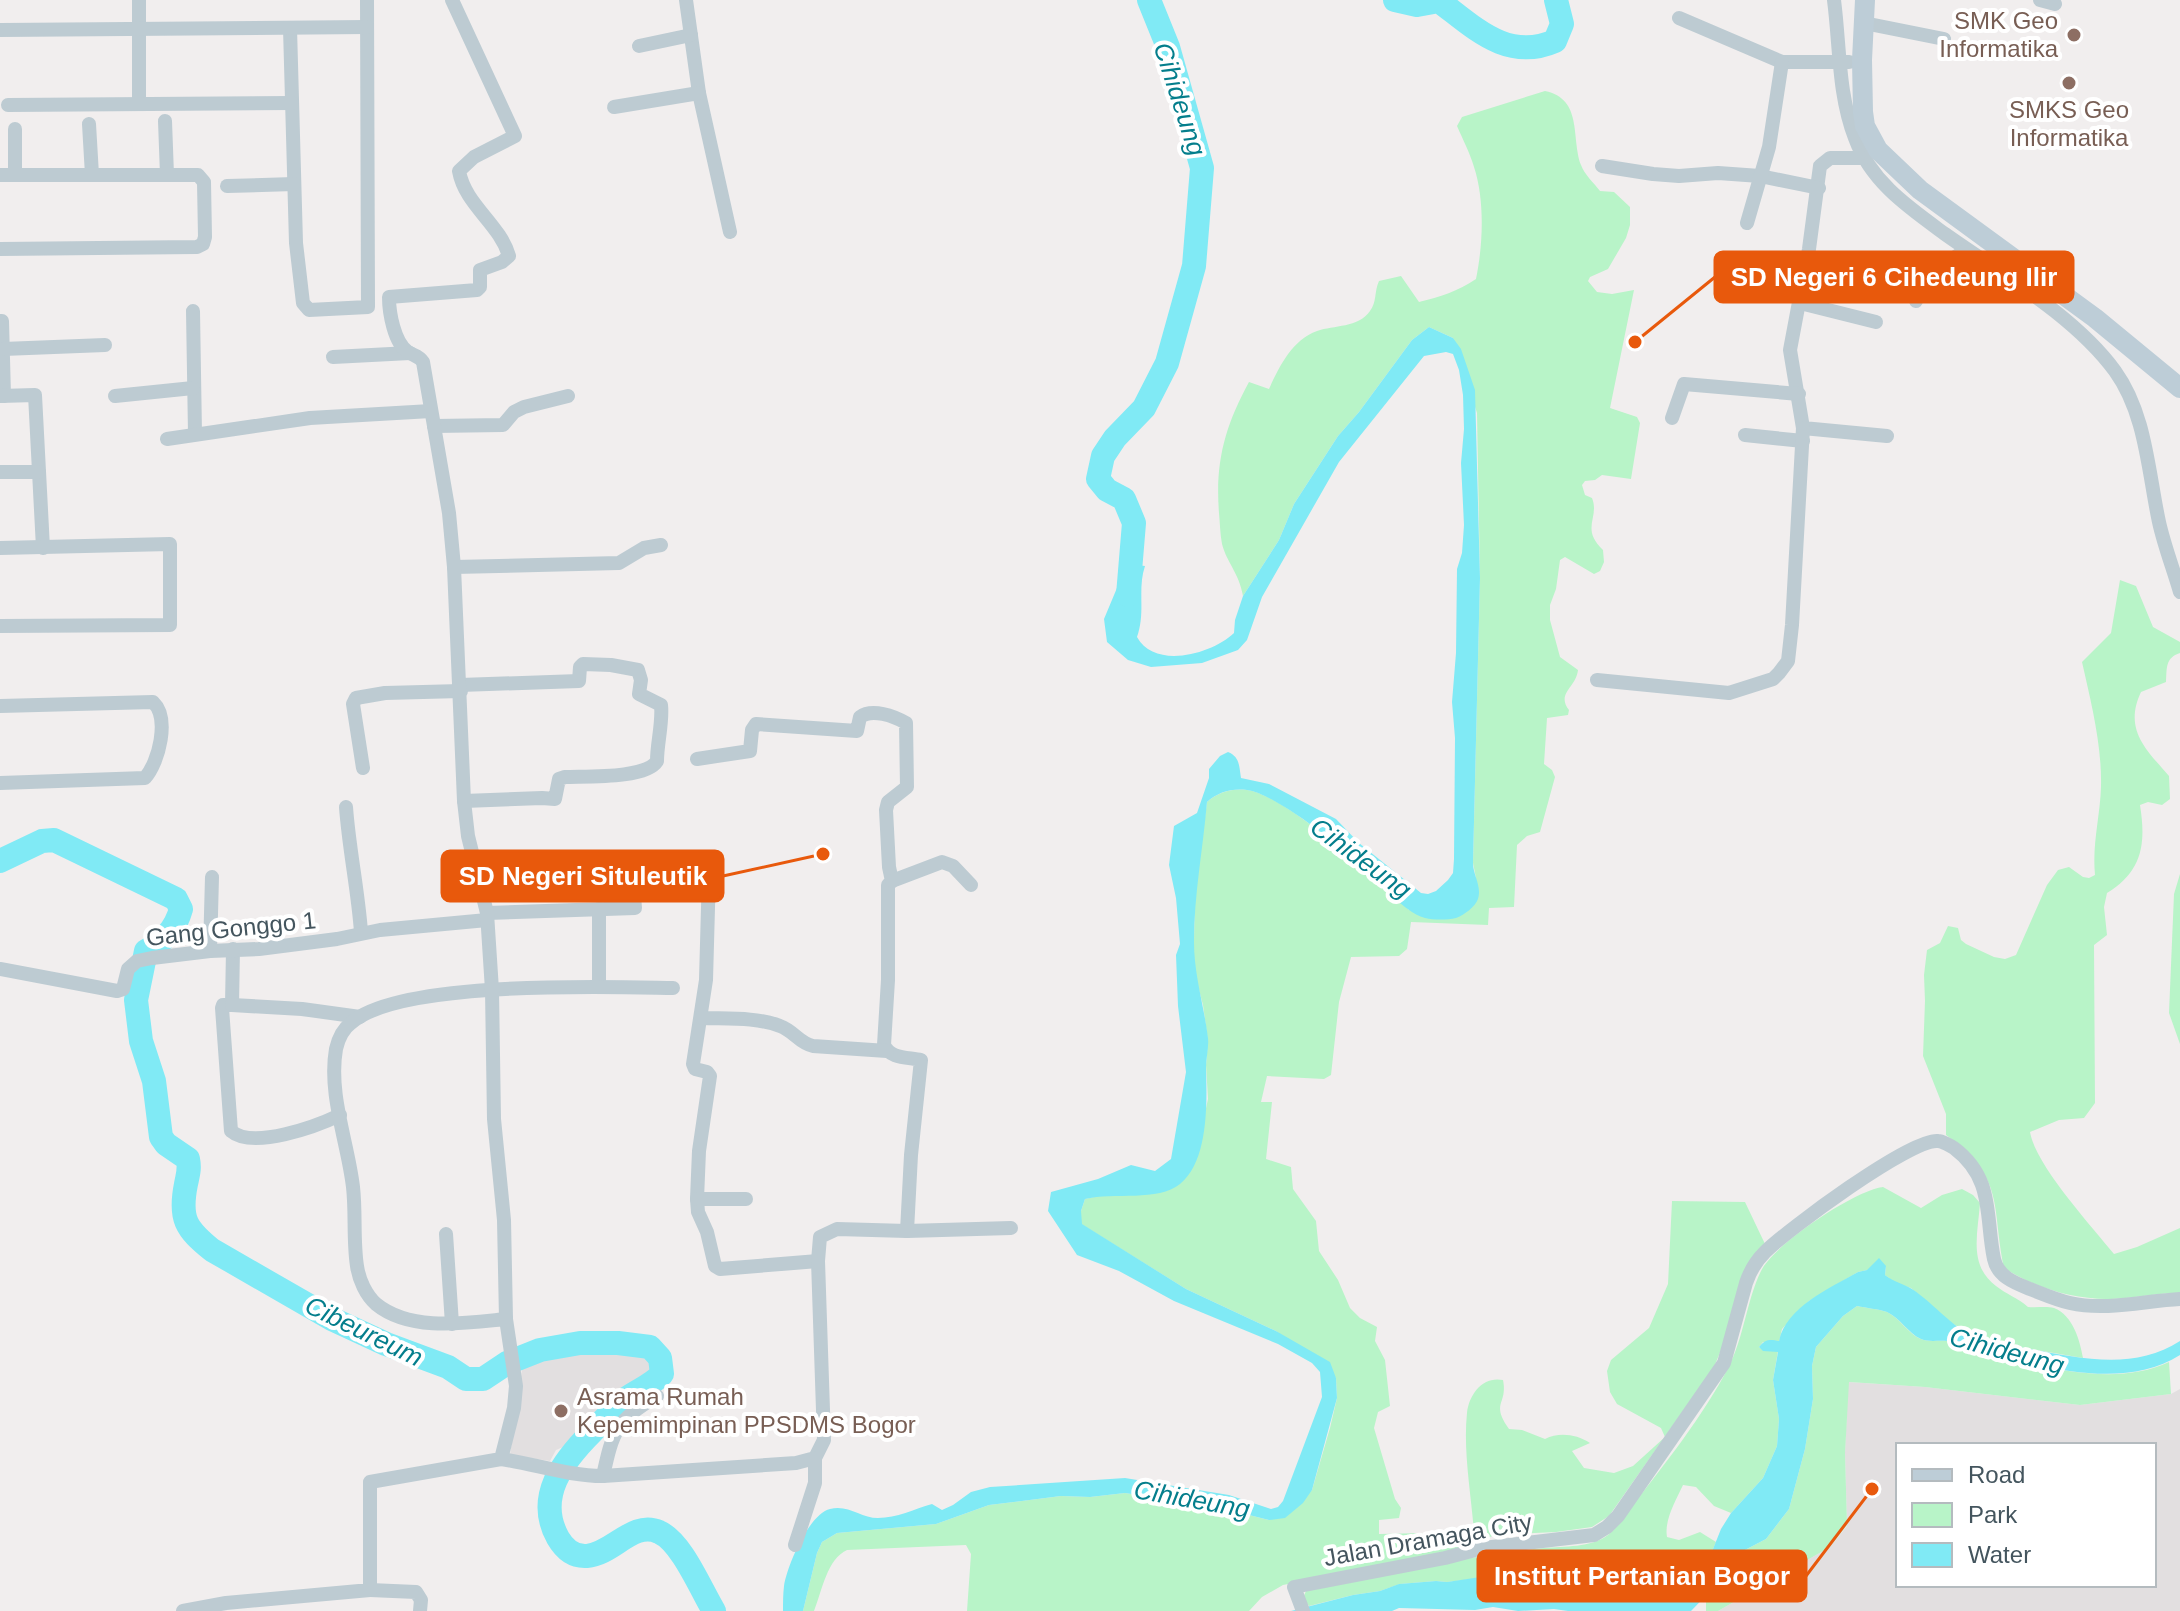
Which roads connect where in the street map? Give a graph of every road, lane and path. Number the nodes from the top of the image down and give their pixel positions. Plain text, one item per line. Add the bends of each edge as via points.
1 (139, 0) edge
2 (367, 0) edge
3 (452, 0) edge
4 (686, 0) edge
5 (1834, 0) edge
6 (1865, 0) edge
7 (1679, 18) dead end
8 (1864, 23) junction
9 (367, 27) junction
10 (290, 28) junction
11 (139, 29) junction
12 (0, 30) edge
13 (691, 35) junction
14 (1944, 39) dead end
15 (639, 46) dead end
16 (1782, 62) junction
17 (1850, 62) junction
18 (699, 93) junction
19 (292, 103) junction
20 (139, 104) junction
21 (8, 105) dead end
22 (614, 107) dead end
23 (165, 121) dead end
24 (89, 124) dead end
25 (15, 129) dead end
26 (1864, 158) junction
27 (1602, 166) dead end
28 (7, 175) edge
29 (92, 175) junction
30 (167, 175) junction
31 (1760, 176) junction
32 (294, 184) junction
33 (227, 186) dead end
34 (1819, 188) junction
35 (1747, 223) dead end
36 (730, 232) dead end
37 (0, 249) edge
38 (1967, 250) junction
39 (1916, 301) dead end
40 (1800, 303) junction
41 (193, 311) dead end
42 (0, 321) edge
43 (1876, 322) dead end
44 (105, 345) dead end
45 (3, 349) junction
46 (2134, 350) junction
47 (410, 353) junction
48 (333, 357) dead end
49 (2115, 371) junction
50 (193, 388) junction
51 (2180, 388) edge
52 (1799, 394) junction
53 (2, 396) edge
54 (115, 396) dead end
55 (568, 396) dead end
56 (431, 411) junction
57 (1672, 418) dead end
58 (434, 426) junction
59 (195, 434) junction
60 (1745, 435) dead end
61 (1803, 435) junction
62 (1887, 436) dead end
63 (167, 439) dead end
64 (0, 472) edge
65 (39, 472) junction
66 (661, 545) dead end
67 (0, 548) edge
68 (43, 548) junction
69 (454, 567) junction
70 (2180, 592) edge
71 (0, 626) edge
72 (1597, 680) dead end
73 (460, 688) junction
74 (0, 706) edge
75 (697, 759) dead end
76 (363, 768) dead end
77 (0, 783) edge
78 (464, 801) junction
79 (346, 807) dead end
80 (614, 858) dead end
81 (476, 863) junction
82 (212, 877) dead end
83 (892, 881) junction
84 (971, 885) dead end
85 (599, 909) junction
86 (487, 917) junction
87 (361, 932) junction
88 (233, 949) junction
89 (210, 951) junction
90 (0, 969) edge
91 (599, 986) junction
92 (673, 988) dead end
93 (492, 990) junction
94 (232, 1005) junction
95 (360, 1017) junction
96 (702, 1018) junction
97 (887, 1051) junction
98 (340, 1115) junction
99 (697, 1199) junction
100 (746, 1199) dead end
101 (1011, 1228) dead end
102 (907, 1231) junction
103 (446, 1234) dead end
104 (818, 1261) junction
105 (2180, 1299) edge
106 (506, 1319) junction
107 (452, 1324) junction
108 (657, 1396) dead end
109 (815, 1458) junction
110 (501, 1459) junction
111 (603, 1476) junction
112 (795, 1545) dead end
113 (370, 1590) junction
114 (1299, 1600) edge
115 (183, 1611) edge
116 (420, 1611) edge

1 - 11 street
2 - 9 street
3 - 47 street via 515,136 459,171 464,189 509,256 480,270 477,290 389,297 396,332
4 - 13 street
5 - 17 street
6 - 8 main road
7 - 16 street
8 - 14 street
8 - 17 main road
9 - 10 street
9 - 32 street via 368,307 305,307
10 - 11 street
10 - 19 street
11 - 12 street
11 - 20 street
13 - 15 street
13 - 18 street
16 - 17 street
16 - 31 street
17 - 26 street via 1846,112
17 - 46 main road via 1865,126 1888,161
18 - 22 street
18 - 36 street
19 - 20 street
19 - 32 street
20 - 21 street
23 - 30 street
24 - 29 street
25 - 28 street
26 - 34 street via 1823,161
26 - 38 street via 1897,198
27 - 31 street via 1679,176
28 - 29 street
29 - 30 street
30 - 37 street via 198,175 204,182 205,237 197,247
31 - 34 street
31 - 35 street
32 - 33 street
34 - 40 street
38 - 39 street via 1922,279
38 - 49 street via 2076,328
40 - 43 street
40 - 52 street via 1790,350
41 - 50 street
42 - 45 street
44 - 45 street
45 - 53 street
46 - 49 street
46 - 51 main road
47 - 48 street
47 - 56 street via 423,362
49 - 70 street via 2135,410
50 - 54 street
50 - 59 street
52 - 57 street via 1684,384
52 - 61 street
53 - 65 street via 35,395
55 - 58 street via 524,407 503,425
56 - 58 street
56 - 59 street via 310,418
58 - 69 street
59 - 63 street
60 - 61 street
61 - 62 street
61 - 72 street via 1792,625 1788,661 1779,673 1729,693
64 - 65 street
65 - 68 street
66 - 69 street via 619,563
67 - 68 street
68 - 71 street via 170,544 170,625
69 - 73 street
73 - 76 street via 356,698
73 - 78 street
73 - 78 street via 579,681 583,664 611,665 638,670 639,694 661,705 662,715 657,761 648,769 565,777 559,779 552,800
74 - 77 street via 153,702 161,718 155,758 141,780
75 - 83 street via 750,751 756,724 857,731 866,713 905,721 907,787 886,810
78 - 81 street
79 - 87 street
80 - 81 street
81 - 86 street
82 - 89 street
83 - 84 street via 942,862
83 - 97 street
85 - 86 street, Gang Gonggo 1
85 - 91 street
85 - 96 street, Gang Gonggo 1 via 635,908 631,858 706,862
86 - 87 street, Gang Gonggo 1
86 - 93 street
87 - 88 street, Gang Gonggo 1
88 - 89 street, Gang Gonggo 1
88 - 94 street
89 - 90 street, Gang Gonggo 1 via 144,960 128,969 123,989 117,991
91 - 92 street
91 - 93 street
93 - 95 street via 389,1004
93 - 106 street
94 - 95 street
94 - 98 street via 222,1008 231,1131 254,1137 278,1135
95 - 98 street via 346,1028 336,1048
96 - 97 street via 779,1025 813,1046
96 - 99 street via 693,1064 710,1076
97 - 102 street via 921,1060
98 - 107 street via 353,1187 357,1267 367,1294 398,1315
99 - 100 street
99 - 104 street via 720,1269
101 - 102 street
102 - 104 street via 826,1232 820,1237
103 - 107 street
104 - 109 street via 824,1440
105 - 114 street, Jalan Dramaga City via 2094,1306 2015,1283 1994,1261 1988,1201 1968,1162 1938,1141 1917,1145 1884,1163 1762,1255 1746,1283 1724,1363 1607,1527 1594,1535 1483,1548
106 - 107 street
106 - 110 street via 515,1370 514,1408
108 - 111 street via 622,1420
109 - 111 street
109 - 112 street via 815,1483
110 - 111 street via 578,1476
110 - 113 street via 370,1482
113 - 115 street
113 - 116 street via 416,1592

